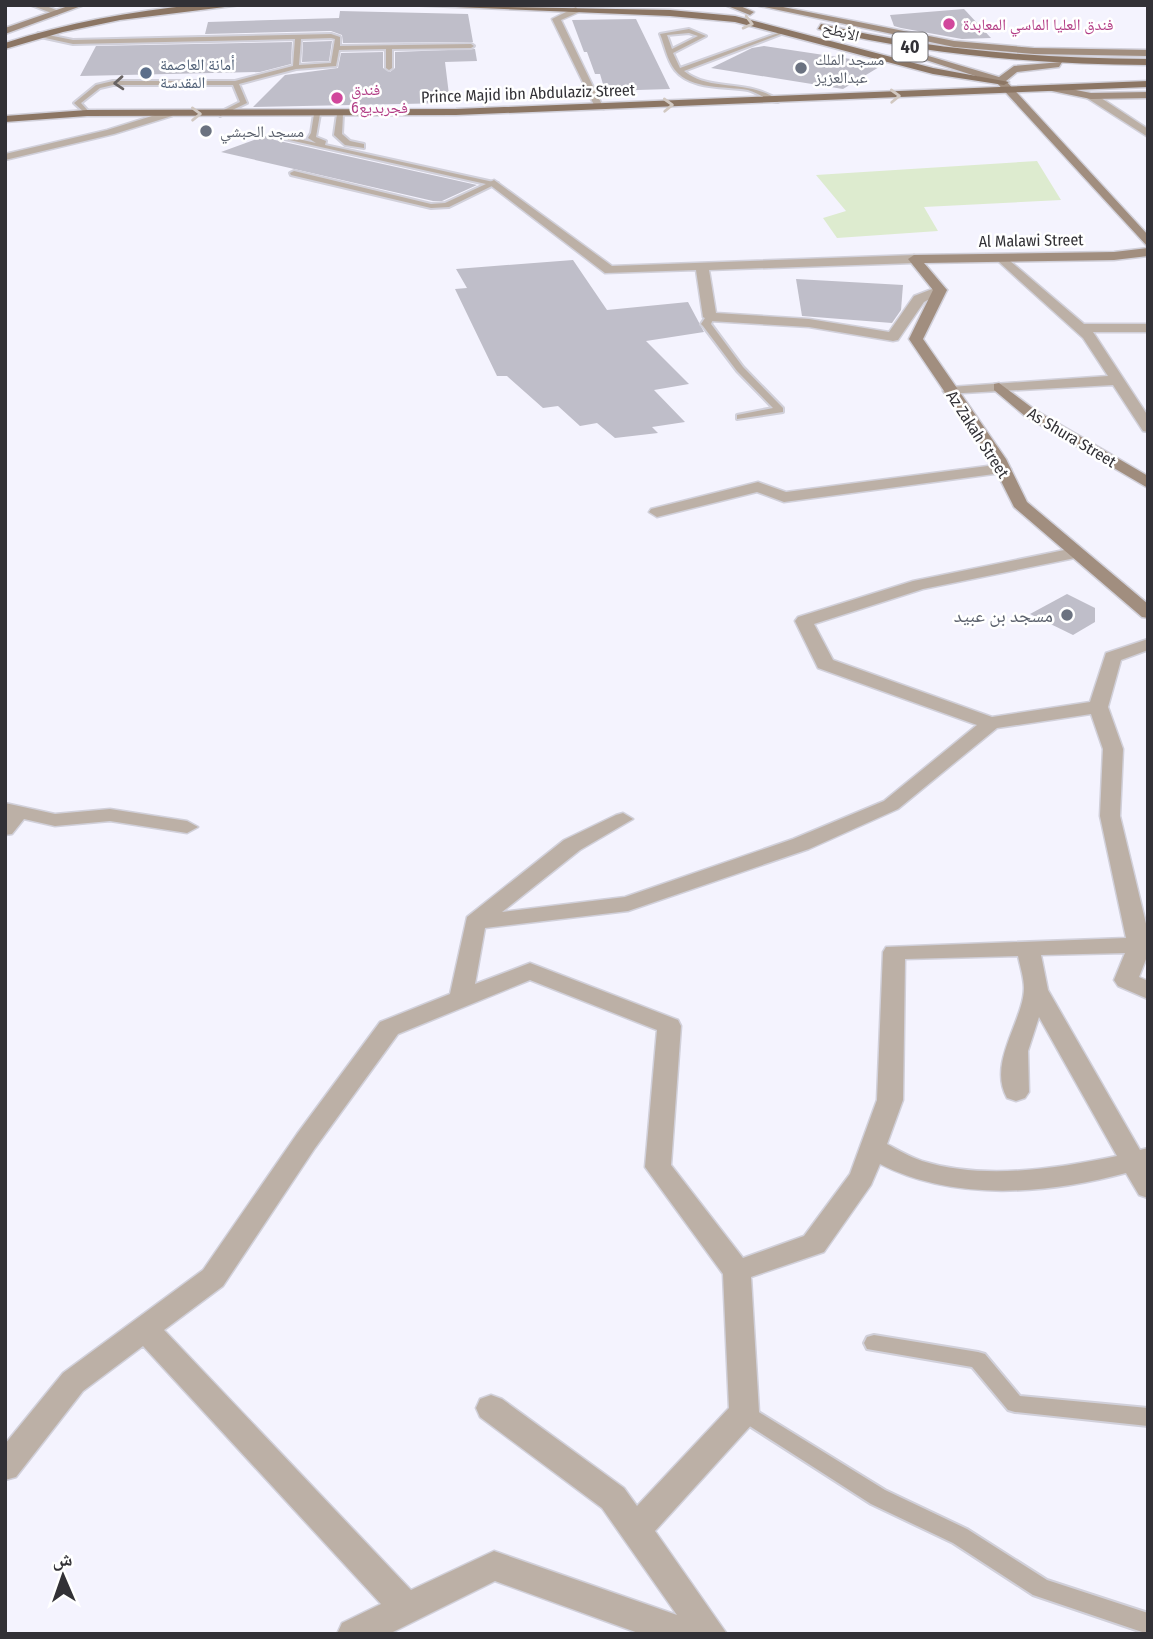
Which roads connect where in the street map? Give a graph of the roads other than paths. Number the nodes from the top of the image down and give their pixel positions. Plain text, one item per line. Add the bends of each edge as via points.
1 (34, 5) edge
2 (80, 5) edge
3 (144, 5) edge
4 (237, 5) edge
5 (411, 5) edge
6 (676, 5) edge
7 (729, 5) edge
8 (196, 6) edge
9 (216, 6) edge
10 (754, 8) edge
11 (576, 10) junction
12 (57, 12) junction
13 (872, 29) junction
14 (5, 32) edge
15 (782, 32) junction
16 (38, 35) junction
17 (298, 36) junction
18 (856, 36) junction
19 (469, 38) dead end
20 (872, 41) junction
21 (5, 46) edge
22 (389, 47) junction
23 (337, 48) junction
24 (671, 52) junction
25 (1148, 53) edge
26 (1110, 62) junction
27 (1148, 64) edge
28 (296, 66) junction
29 (389, 68) dead end
30 (679, 71) junction
31 (1148, 77) edge
32 (235, 83) junction
33 (1148, 84) edge
34 (1003, 86) junction
35 (1051, 88) junction
36 (1148, 94) edge
37 (1091, 96) junction
38 (776, 101) junction
39 (600, 107) junction
40 (87, 113) junction
41 (111, 114) junction
42 (168, 114) junction
43 (220, 114) junction
44 (317, 114) junction
45 (340, 114) junction
46 (5, 119) edge
47 (110, 132) junction
48 (1148, 134) edge
49 (280, 137) dead end
50 (334, 148) junction
51 (5, 157) edge
52 (294, 173) dead end
53 (474, 177) junction
54 (494, 183) junction
55 (1148, 243) edge
56 (1148, 252) edge
57 (915, 259) junction
58 (1003, 259) junction
59 (702, 266) junction
60 (940, 290) junction
61 (710, 317) junction
62 (1080, 328) junction
63 (1148, 328) edge
64 (1119, 380) junction
65 (999, 387) junction
66 (950, 391) junction
67 (741, 417) dead end
68 (1148, 428) edge
69 (1003, 469) junction
70 (1148, 482) edge
71 (657, 512) dead end
72 (1073, 554) junction
73 (1148, 613) edge
74 (1148, 645) edge
75 (1098, 707) junction
76 (991, 723) junction
77 (12, 810) edge
78 (623, 819) dead end
79 (187, 827) dead end
80 (5, 829) edge
81 (1139, 894) edge
82 (475, 922) junction
83 (1143, 946) edge
84 (1028, 949) junction
85 (1035, 990) junction
86 (1148, 991) edge
87 (461, 999) junction
88 (1016, 1092) dead end
89 (873, 1149) junction
90 (1140, 1160) edge
91 (1148, 1188) edge
92 (737, 1271) junction
93 (145, 1329) junction
94 (874, 1343) dead end
95 (491, 1408) dead end
96 (744, 1412) junction
97 (1148, 1418) edge
98 (5, 1467) edge
99 (636, 1530) junction
100 (407, 1608) junction
101 (1148, 1624) edge
102 (354, 1634) edge
103 (686, 1634) edge
104 (710, 1634) edge

1 - 12 street
2 - 12 street
3 - 14 main road
4 - 9 main road
5 - 11 main road, الأبطح
6 - 10 main road, الأبطح / 40
7 - 10 street
8 - 9 main road
8 - 16 main road
10 - 13 street
10 - 18 main road, الأبطح / 40
11 -> 15 main road, الأبطح via 735,19
11 - 39 street via 556,19
12 - 14 street
13 - 18 street
13 - 25 street via 990,48
15 - 30 lane
15 - 34 main road, الأبطح
16 - 17 lane via 73,42
16 - 21 main road
17 - 23 lane via 338,38
17 - 28 lane
18 - 20 main road, الأبطح / 40
19 - 22 lane via 470,50
20 - 26 main road, الأبطح / 40 via 1003,58
20 - 34 street via 954,63
22 - 23 lane
22 - 29 lane
23 - 28 lane via 334,65
24 - 24 lane via 683,47 703,36 689,31 663,34
24 - 30 lane
26 - 27 main road, الأبطح / 40
26 - 34 street via 1014,69
27 - 31 main road via 1135,70
28 - 32 lane
30 - 38 lane via 695,79 767,92
32 -> 40 lane via 98,86 77,103
32 - 43 lane via 244,103
33 - 35 main road, Prince Majid ibn Abdulaziz Street
34 - 35 main road, Prince Majid ibn Abdulaziz Street
38 -> 34 main road, Prince Majid ibn Abdulaziz Street
34 - 55 street
35 - 37 street
36 - 37 street
37 - 48 street
39 -> 38 main road, Prince Majid ibn Abdulaziz Street
39 - 45 main road, Prince Majid ibn Abdulaziz Street
40 - 41 main road, Prince Majid ibn Abdulaziz Street
40 - 46 main road, Prince Majid ibn Abdulaziz Street
41 - 42 main road, Prince Majid ibn Abdulaziz Street
41 - 47 street
42 -> 43 main road, Prince Majid ibn Abdulaziz Street
42 - 47 street
43 - 44 main road, Prince Majid ibn Abdulaziz Street
44 - 45 main road, Prince Majid ibn Abdulaziz Street
44 - 50 lane via 312,138
45 - 53 lane via 338,135 348,143 465,170
47 - 51 street
49 - 50 lane
50 - 53 lane
52 - 54 lane via 431,206 446,205
53 - 54 lane
54 - 59 street via 608,270
56 - 58 street, Al Malawi Street
57 - 58 street, Al Malawi Street
57 - 59 street
57 - 60 street
58 - 62 street
59 - 61 street
60 - 61 street via 919,299 893,338 809,323
60 - 66 street, Az Zakah Street via 916,339
61 - 67 lane via 706,324 740,369 780,410
62 - 63 street
62 - 64 street
64 - 65 street
64 - 68 street
65 - 66 street
65 - 70 street, As Shura Street via 1030,413
66 - 69 street, Az Zakah Street
69 - 71 street via 784,497 758,487
69 - 72 street, Az Zakah Street via 1020,504
72 - 73 street, Az Zakah Street
72 - 76 street via 919,585 804,621 825,664
74 - 75 street via 1113,657
75 - 76 street
75 - 81 street via 1113,749 1110,816
76 - 82 street via 891,805 801,844 628,904
77 - 79 street via 55,820 110,815
77 - 80 street
78 - 82 street via 572,845
81 - 83 street
82 - 87 street
83 - 84 street
83 - 86 street via 1126,980
84 - 85 street
84 - 89 street via 894,952 890,1100
85 - 88 street via 1016,1051
85 - 90 street
87 - 92 street via 530,971 669,1026 658,1167
87 - 93 street via 389,1028 213,1278
89 - 90 street via 920,1171 983,1181 1092,1173
89 - 92 street via 862,1178 814,1244
90 - 91 street
92 - 96 street
93 - 98 street via 73,1382
93 - 100 street
94 - 97 lane via 978,1360 1015,1404
95 - 99 street via 613,1498
96 - 99 street
96 - 101 lane via 878,1497 960,1536 1041,1588
99 - 104 street
100 - 102 street
100 - 103 street via 494,1566

